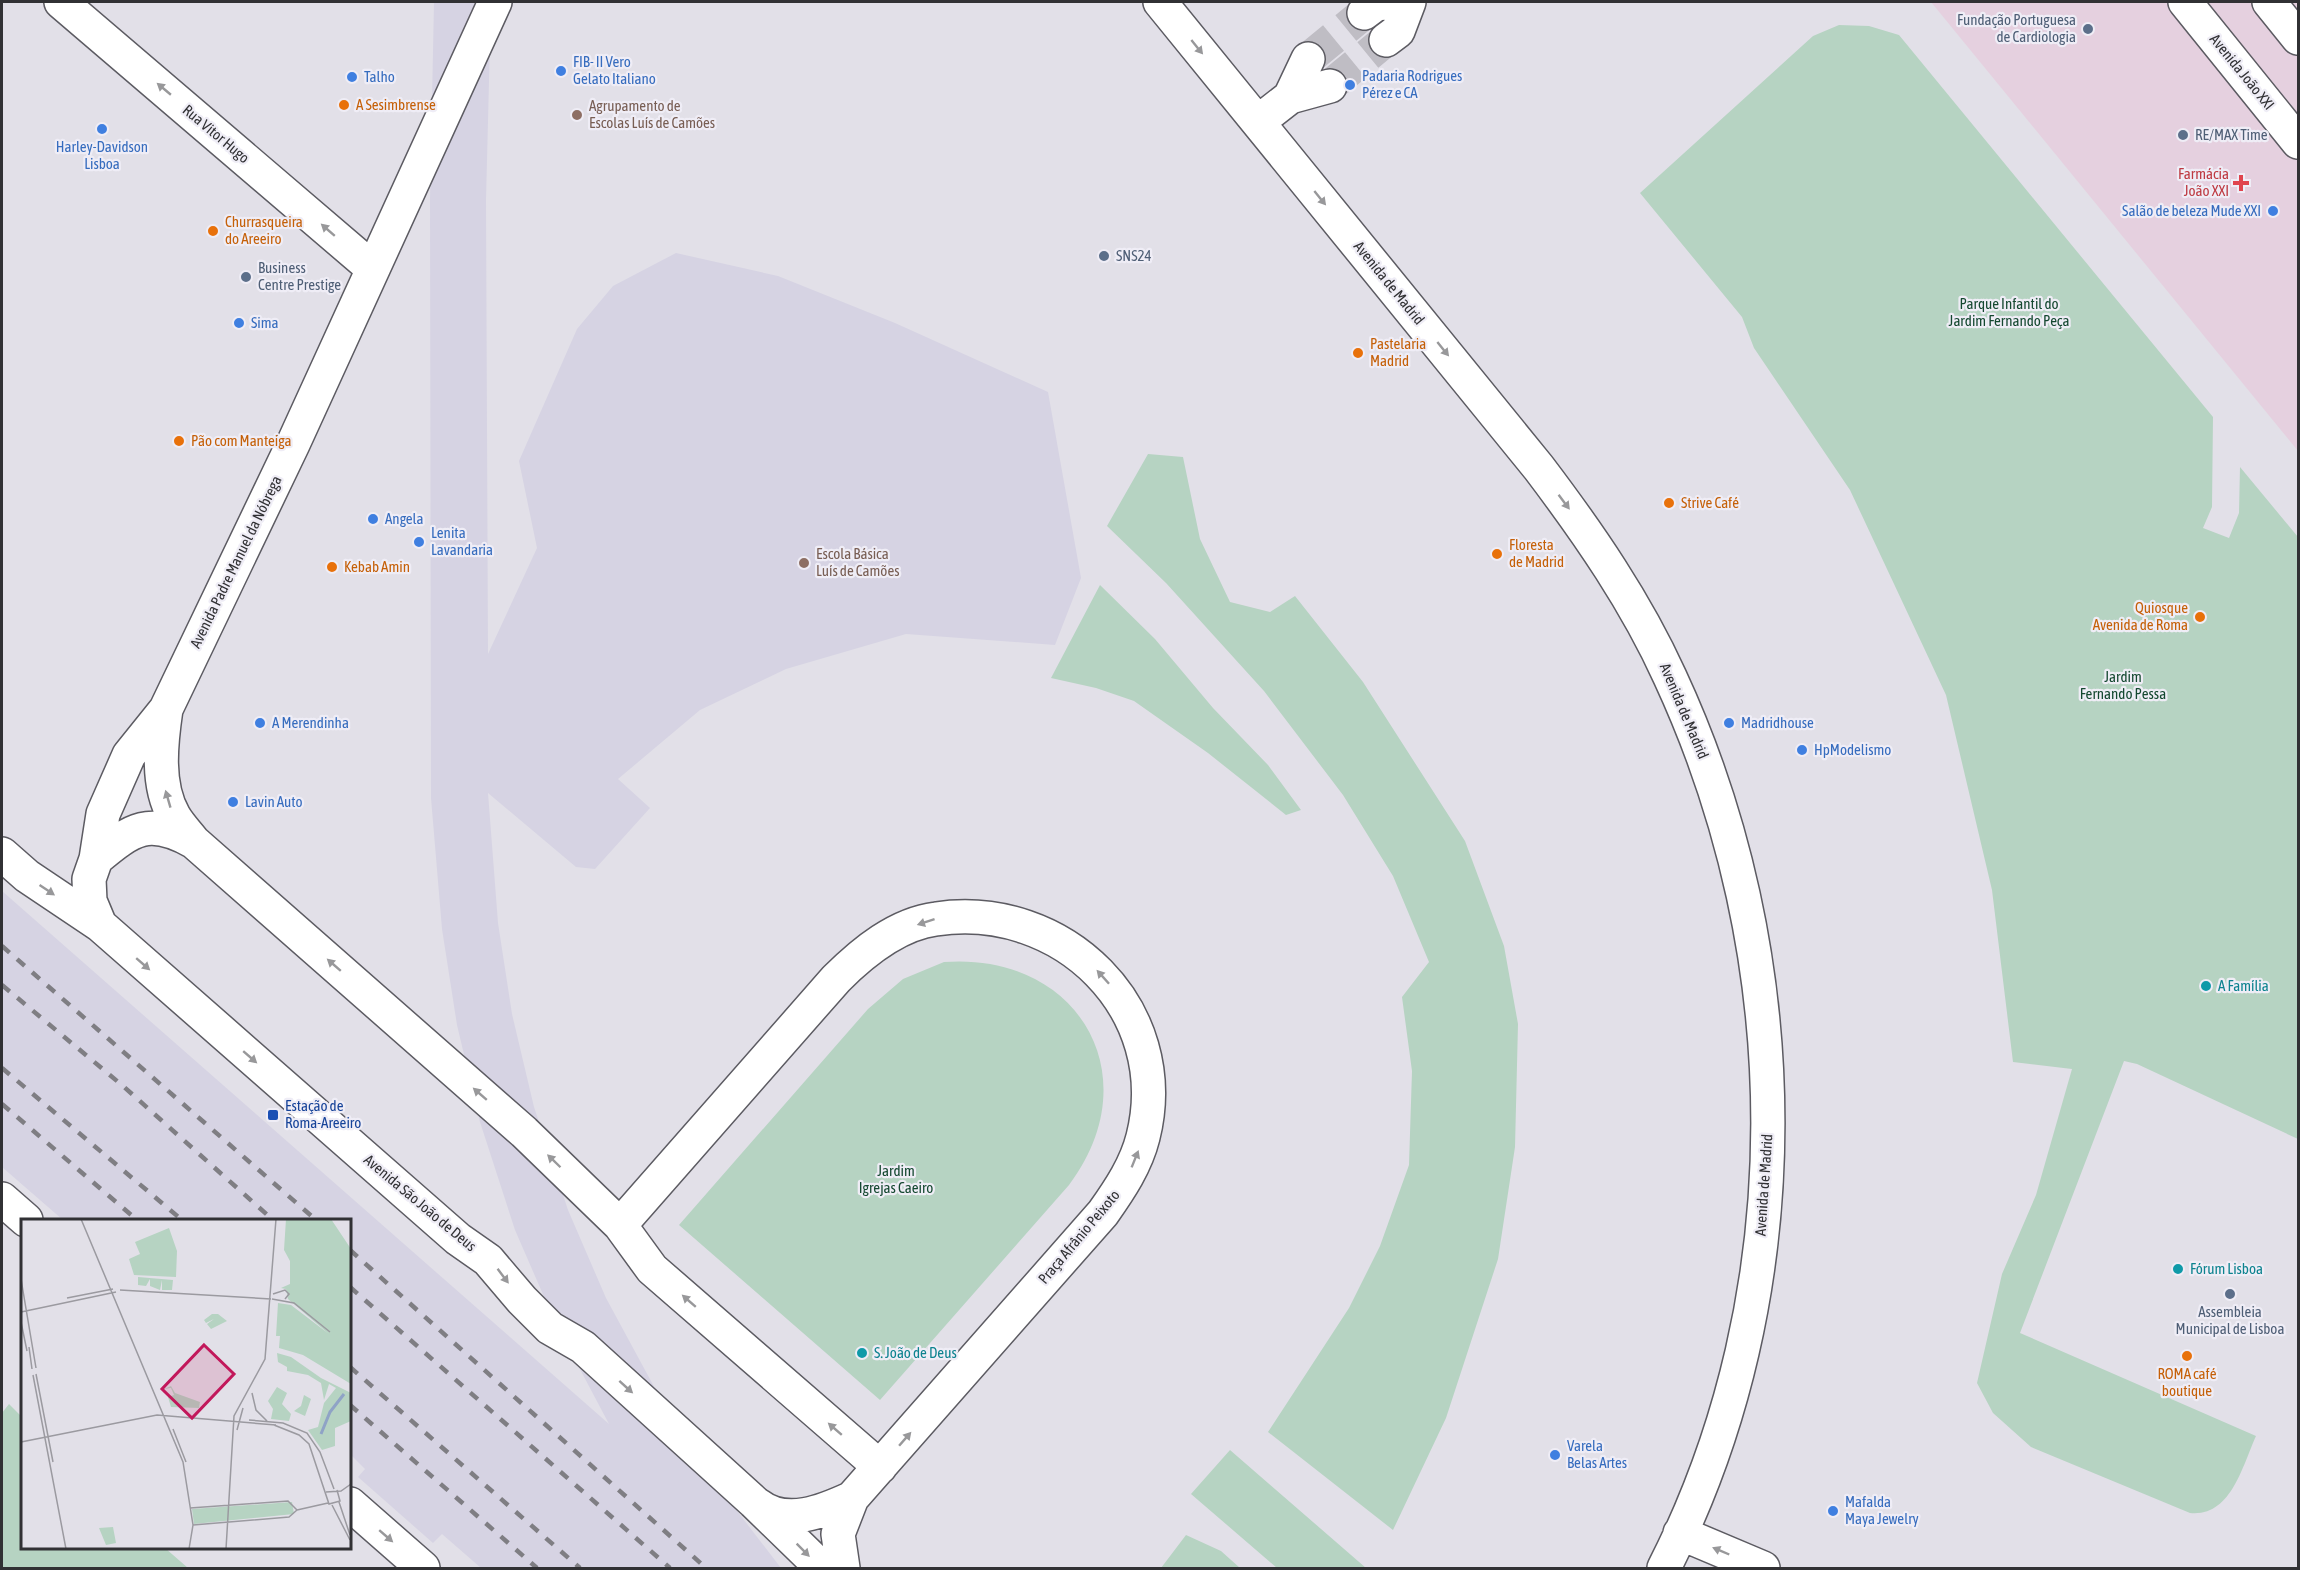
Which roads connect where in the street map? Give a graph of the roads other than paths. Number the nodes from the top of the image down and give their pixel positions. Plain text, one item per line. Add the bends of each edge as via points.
1 (61, 2) edge
2 (495, 2) edge
3 (1160, 2) edge
4 (1409, 2) edge
5 (2185, 2) edge
6 (2269, 2) edge
7 (2298, 38) edge
8 (1386, 40) tunnel mouth
9 (1308, 59) tunnel mouth
10 (1330, 86) tunnel mouth
11 (1290, 97) junction
12 (1258, 122) junction
13 (2298, 142) edge
14 (372, 268) junction
15 (166, 709) junction
16 (194, 842) junction
17 (2, 854) edge
18 (96, 859) junction
19 (100, 925) junction
20 (2, 1199) edge
21 (24, 1219) edge
22 (621, 1225) junction
23 (879, 1467) junction
24 (852, 1498) junction
25 (754, 1502) junction
26 (351, 1505) edge
27 (1680, 1533) junction
28 (423, 1569) edge
29 (822, 1569) edge
30 (843, 1569) edge
31 (1664, 1569) edge
32 (1763, 1569) edge

14 -> 1 street, Rua Vitor Hugo
2 - 14 street, Avenida Padre Manuel da Nóbrega
3 -> 12 street, Avenida de Madrid
4 - 8 street via 1398,31
5 - 13 street, Avenida João XXI
6 - 7 street
9 - 11 street
10 - 11 street
11 - 12 street
12 -> 27 street, Avenida de Madrid via 1589,534 1670,675 1702,751 1727,828 1748,907 1761,988 1769,1150 1762,1232 1732,1391
14 - 15 street, Avenida Padre Manuel da Nóbrega
16 -> 15 street via 173,815 164,784 160,753
15 - 18 street, Avenida Padre Manuel da Nóbrega via 129,754 103,814
16 - 18 street via 174,831 147,828 126,834
22 -> 16 street via 524,1132
17 -> 19 street, Avenida São João de Deus via 27,876
18 - 19 street, Avenida Padre Manuel da Nóbrega via 89,879 90,901
19 -> 25 street, Avenida São João de Deus via 458,1239 488,1260 550,1328 583,1347
20 - 21 street
23 -> 22 street via 652,1269
23 -> 22 street, Praça Afrânio Peixoto via 1102,1213 1134,1164 1148,1110 1144,1055 1123,1004 1088,961 1041,932 1015,922 987,918 935,919 880,942 836,979
23 - 24 street, Praça Afrânio Peixoto
24 - 25 street, Praça Afrânio Peixoto via 807,1516 780,1514
24 - 30 street, Praça Afrânio Peixoto via 838,1534
25 -> 29 street, Avenida São João de Deus
26 -> 28 street
27 - 31 street, Avenida de Madrid
32 -> 27 street

